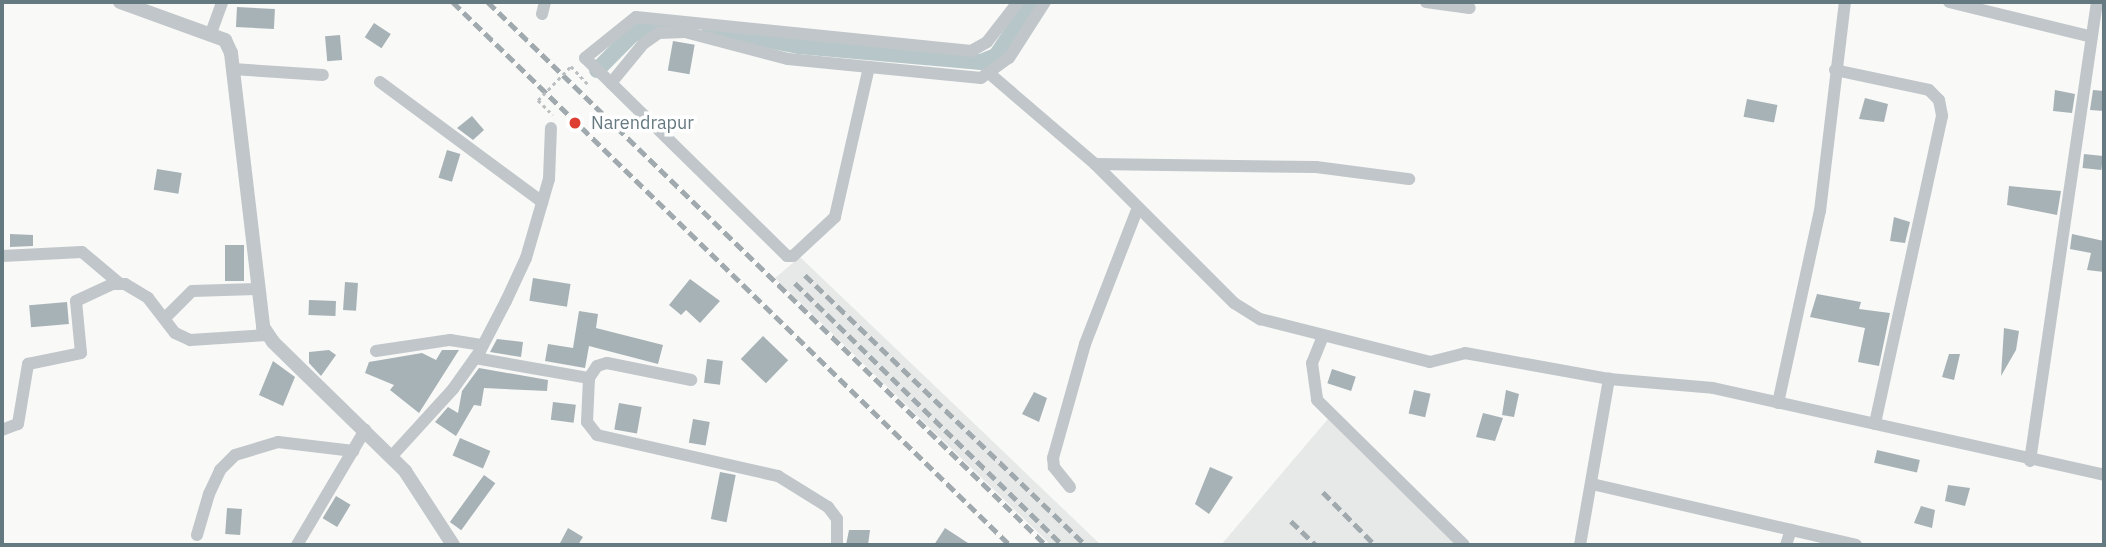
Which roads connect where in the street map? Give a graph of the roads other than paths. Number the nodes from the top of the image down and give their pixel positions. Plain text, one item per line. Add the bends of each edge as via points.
1 (120, 2) edge
2 (222, 2) edge
3 (1018, 2) edge
4 (1045, 2) edge
5 (1426, 2) edge
6 (1846, 2) edge
7 (1949, 2) edge
8 (2097, 2) edge
9 (1470, 8) dead end
10 (211, 33) junction
11 (2089, 36) junction
12 (869, 67) junction
13 (232, 69) junction
14 (1835, 70) junction
15 (990, 74) junction
16 (323, 75) dead end
17 (380, 82) dead end
18 (611, 83) junction
19 (554, 123) road end
20 (1095, 164) junction
21 (1409, 178) dead end
22 (542, 202) junction
23 (1137, 210) junction
24 (2, 256) edge
25 (119, 283) junction
26 (257, 289) junction
27 (165, 318) junction
28 (268, 335) junction
29 (1323, 336) junction
30 (483, 345) junction
31 (376, 351) dead end
32 (475, 358) junction
33 (589, 379) junction
34 (1609, 379) junction
35 (691, 380) dead end
36 (1778, 402) junction
37 (1875, 424) junction
38 (2, 430) edge
39 (365, 430) junction
40 (353, 451) junction
41 (391, 457) junction
42 (2031, 461) junction
43 (2104, 475) edge
44 (1592, 484) junction
45 (1070, 487) dead end
46 (1791, 530) junction
47 (197, 535) dead end
48 (297, 545) edge
49 (453, 545) edge
50 (837, 545) edge
51 (1464, 545) edge
52 (1580, 545) edge
53 (1786, 545) edge
54 (1856, 545) edge

1 - 10 street
2 - 10 street
3 - 18 street via 987,42 971,51 636,17 585,58
4 - 15 street via 1009,58
5 - 9 street
6 - 14 street
7 - 11 street
8 - 11 street
10 - 13 street via 225,40
11 - 42 street
12 - 15 street via 970,78
12 - 18 street via 788,59 685,32 659,33 643,44
12 - 18 street via 835,217 787,257
13 - 16 street
13 - 26 street
14 - 36 street via 1819,211
14 - 37 street via 1929,90 1939,100 1942,116
15 - 20 street
17 - 22 street
19 - 22 street
20 - 21 street via 1316,167
20 - 23 street
22 - 30 street via 526,258
23 - 29 street via 1246,311
23 - 45 street via 1085,344 1053,458 1054,467
24 - 25 street via 82,252
25 - 27 street via 148,298
25 - 38 street via 76,301 81,353 28,364 18,424
26 - 27 street via 192,291
26 - 28 street
27 - 28 street via 175,333 190,340
28 - 39 street
29 - 34 street via 1430,362 1465,353
29 - 51 street via 1312,363 1317,400
30 - 31 street via 450,340
30 - 32 street
32 - 33 street
32 - 41 street
33 - 35 street via 597,366 607,363
33 - 50 street via 587,422 597,435 778,476 828,507 837,519
34 - 36 street via 1680,383
34 - 44 street
36 - 37 street
37 - 42 street
39 - 40 street
39 - 41 street
40 - 47 street via 278,442 235,455 220,470
40 - 48 street
41 - 49 street
42 - 43 street
44 - 46 street
44 - 52 street
46 - 53 street
46 - 54 street

